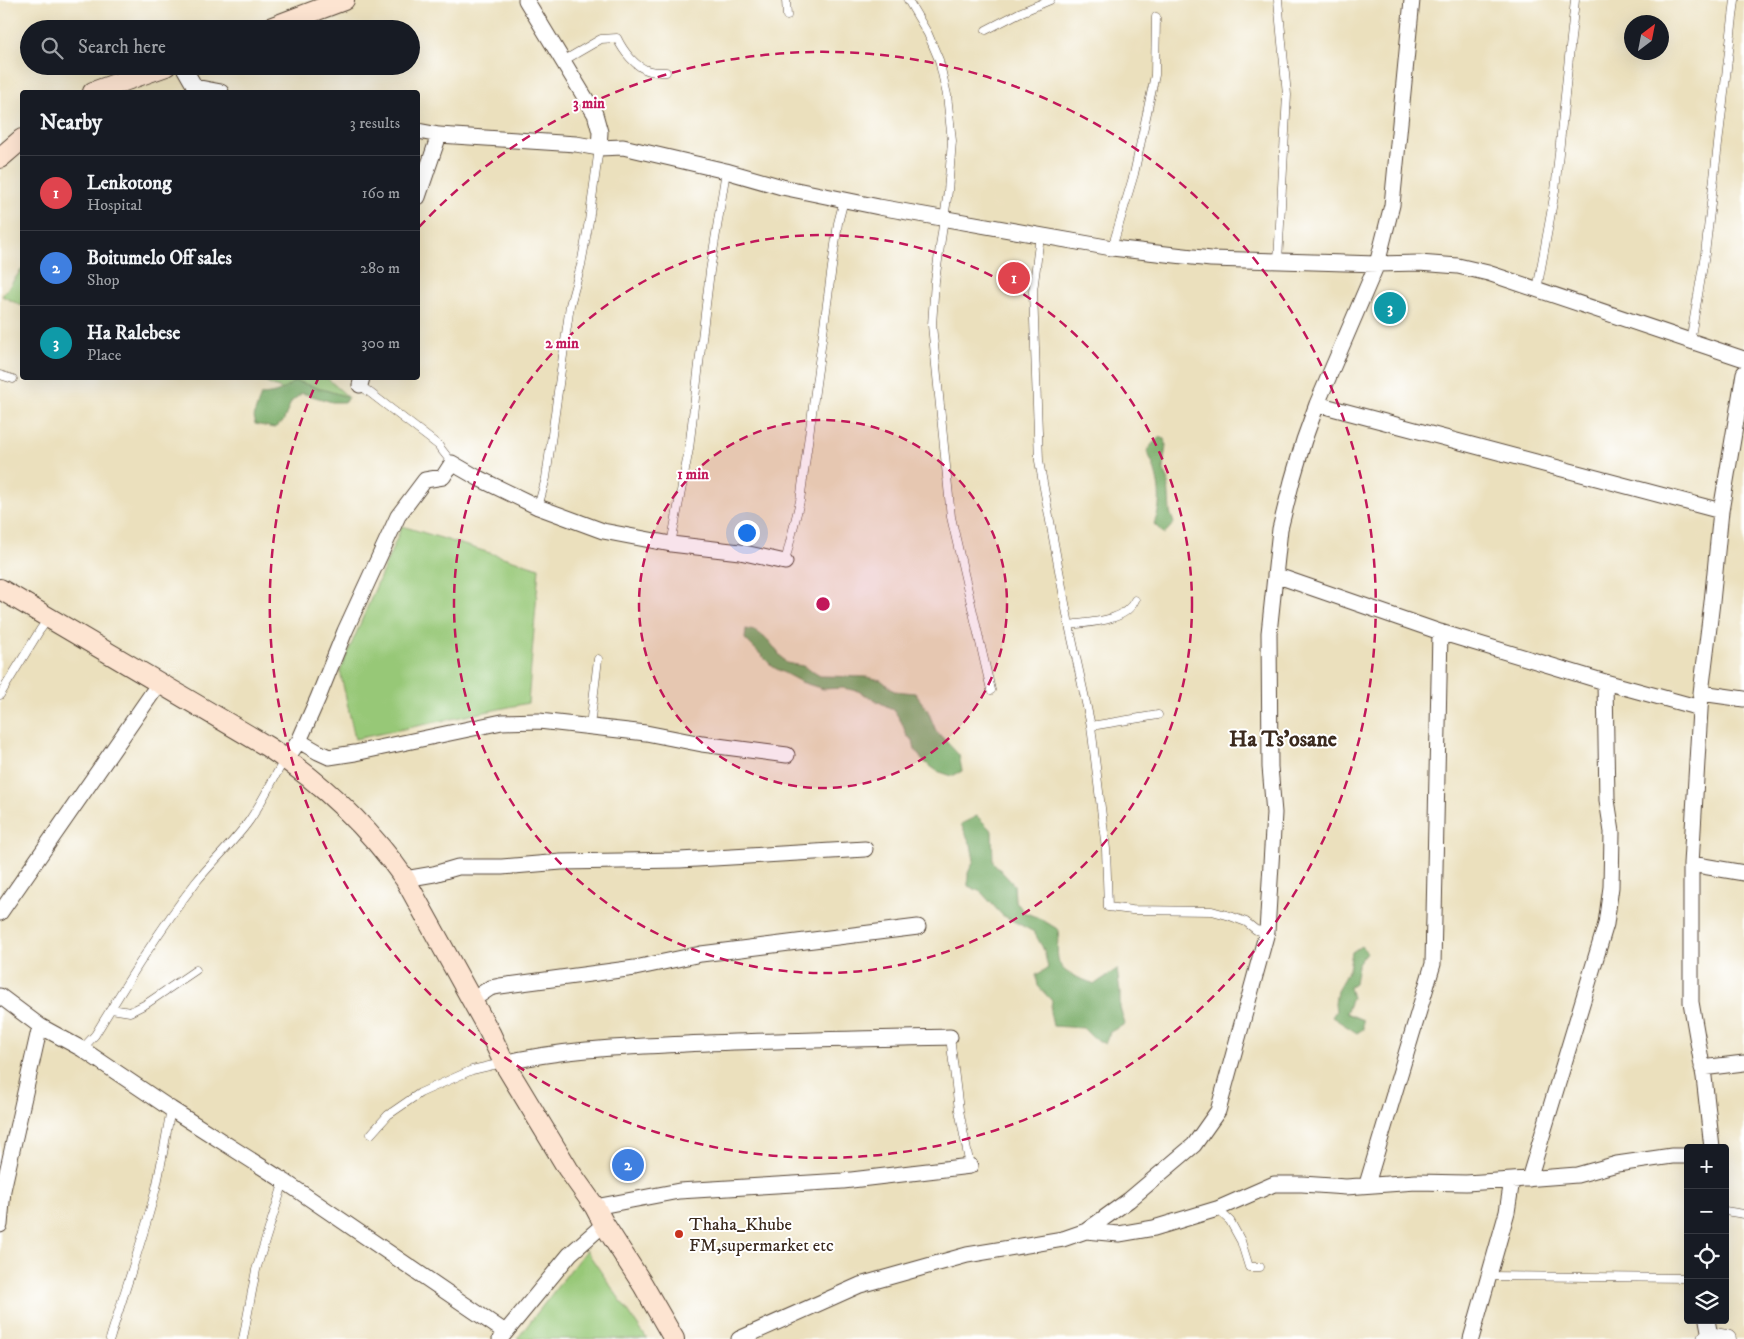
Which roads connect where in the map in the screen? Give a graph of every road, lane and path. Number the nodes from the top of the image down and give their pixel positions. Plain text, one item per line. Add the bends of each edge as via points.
1 (344, 0) edge
2 (526, 0) edge
3 (786, 0) edge
4 (908, 0) edge
5 (1050, 0) edge
6 (1278, 0) edge
7 (1412, 0) edge
8 (1575, 0) edge
9 (1735, 0) edge
10 (787, 16) dead end
11 (1156, 17) dead end
12 (291, 20) edge
13 (986, 30) dead end
14 (563, 61) junction
15 (666, 72) dead end
16 (141, 75) edge
17 (189, 75) edge
18 (99, 90) edge
19 (211, 90) edge
20 (420, 132) edge
21 (439, 135) junction
22 (20, 141) edge
23 (599, 148) junction
24 (0, 158) edge
25 (726, 171) junction
26 (420, 191) edge
27 (844, 200) junction
28 (944, 218) junction
29 (1040, 236) junction
30 (1112, 248) junction
31 (1278, 262) junction
32 (1377, 264) junction
33 (1537, 290) junction
34 (1690, 342) junction
35 (1744, 359) edge
36 (1744, 373) edge
37 (0, 375) edge
38 (14, 379) dead end
39 (361, 381) edge
40 (1317, 404) junction
41 (452, 463) junction
42 (538, 507) junction
43 (1721, 511) junction
44 (671, 544) junction
45 (785, 562) joint
46 (1276, 574) junction
47 (0, 589) edge
48 (1135, 600) dead end
49 (49, 618) junction
50 (1069, 625) junction
51 (1440, 632) junction
52 (598, 659) dead end
53 (160, 682) junction
54 (1605, 682) junction
55 (991, 690) dead end
56 (0, 695) edge
57 (1744, 699) edge
58 (1700, 700) junction
59 (1158, 715) dead end
60 (590, 726) junction
61 (1090, 726) junction
62 (299, 740) junction
63 (787, 755) dead end
64 (286, 759) junction
65 (865, 849) dead end
66 (1691, 864) junction
67 (1744, 873) edge
68 (405, 879) junction
69 (0, 913) edge
70 (918, 927) dead end
71 (1266, 932) junction
72 (196, 970) dead end
73 (0, 996) edge
74 (471, 1000) junction
75 (111, 1008) junction
76 (40, 1026) junction
77 (950, 1037) joint
78 (82, 1049) junction
79 (504, 1063) junction
80 (1744, 1063) edge
81 (1702, 1068) junction
82 (171, 1109) junction
83 (372, 1134) dead end
84 (1712, 1144) edge
85 (1684, 1156) edge
86 (970, 1166) joint
87 (1530, 1179) junction
88 (1512, 1180) junction
89 (284, 1181) junction
90 (1367, 1184) junction
91 (1218, 1210) junction
92 (1729, 1212) edge
93 (1744, 1214) edge
94 (600, 1215) junction
95 (0, 1226) edge
96 (1086, 1231) junction
97 (1260, 1267) dead end
98 (1489, 1276) junction
99 (1684, 1278) edge
100 (1707, 1332) edge
101 (502, 1336) edge
102 (110, 1339) edge
103 (243, 1339) edge
104 (674, 1339) edge
105 (739, 1339) edge
106 (1471, 1339) edge
107 (1727, 1339) edge

1 - 12 main road
2 - 14 street
3 - 10 lane
4 - 28 lane via 939,60 947,95 952,141
5 - 13 lane
6 - 31 lane via 1287,95
7 - 32 street via 1392,205
8 - 33 lane via 1555,191
9 - 34 lane via 1705,254
11 - 30 lane via 1155,75 1134,174
14 - 15 lane via 600,39 617,38 635,62 649,71
14 - 23 street via 595,114 600,132
16 - 18 main road
17 - 19 street via 196,87
20 - 21 street
21 - 23 street
21 - 26 street
22 - 24 main road
23 - 25 street via 623,147
23 - 42 lane via 581,265 570,305 546,478
25 - 27 street
25 - 44 lane via 710,271 689,449
27 - 28 street
27 - 45 lane via 800,501
28 - 29 street
28 - 55 lane via 934,281 935,362 951,517
29 - 30 street
29 - 50 lane via 1033,291 1039,461
30 - 31 street via 1212,259
31 - 32 street
32 - 33 street via 1458,266
32 - 40 street
33 - 34 street
34 - 35 street
36 - 43 street
37 - 38 lane
39 - 41 lane via 438,445
40 - 43 street
40 - 46 street via 1280,529
41 - 42 street
41 - 62 street via 443,477 424,480 398,516
42 - 44 street via 604,531
43 - 58 street
44 - 45 street via 740,552
46 - 51 street
46 - 71 street via 1270,634 1269,704 1274,813
47 - 49 main road
48 - 50 lane via 1131,608 1118,616
49 - 53 main road
49 - 56 lane
50 - 61 lane
51 - 54 street
51 - 90 street via 1433,964
52 - 60 lane
53 - 64 main road
53 - 69 street
54 - 58 street
54 - 87 street via 1607,800 1612,832 1611,888 1606,924
57 - 58 street
58 - 66 street
59 - 61 lane
60 - 62 street via 539,721 502,722 329,757
60 - 63 street
61 - 71 lane via 1106,849 1108,907 1212,911
62 - 64 street
64 - 68 main road via 346,808
64 - 75 lane via 248,822 196,882
65 - 68 street via 458,868
66 - 67 street
66 - 81 street via 1691,1002
68 - 74 main road
70 - 74 street via 701,954 635,968 500,986 490,988
71 - 96 street via 1218,1111 1194,1145 1129,1200
72 - 75 lane via 130,1012
73 - 76 street
74 - 79 main road
75 - 78 lane via 95,1035
76 - 78 street
76 - 95 street via 4,1190
77 - 79 street via 652,1046 535,1056
77 - 86 lane via 958,1110
78 - 82 street
79 - 83 lane via 472,1070 420,1093 388,1116
79 - 94 main road via 568,1170
80 - 81 street
81 - 84 street
82 - 89 street
82 - 102 lane via 156,1187
85 - 87 street via 1617,1164 1577,1176
86 - 94 street via 843,1181 679,1191
87 - 88 street
88 - 90 street
88 - 98 street
89 - 101 street
89 - 103 lane via 256,1270
90 - 91 street via 1346,1187 1274,1184
91 - 96 street via 1119,1234
91 - 97 lane via 1230,1221 1249,1267
92 - 93 lane
94 - 101 street
94 - 104 main road
96 - 105 street via 1063,1239 967,1254 860,1285
98 - 99 lane
98 - 106 street
100 - 107 street

